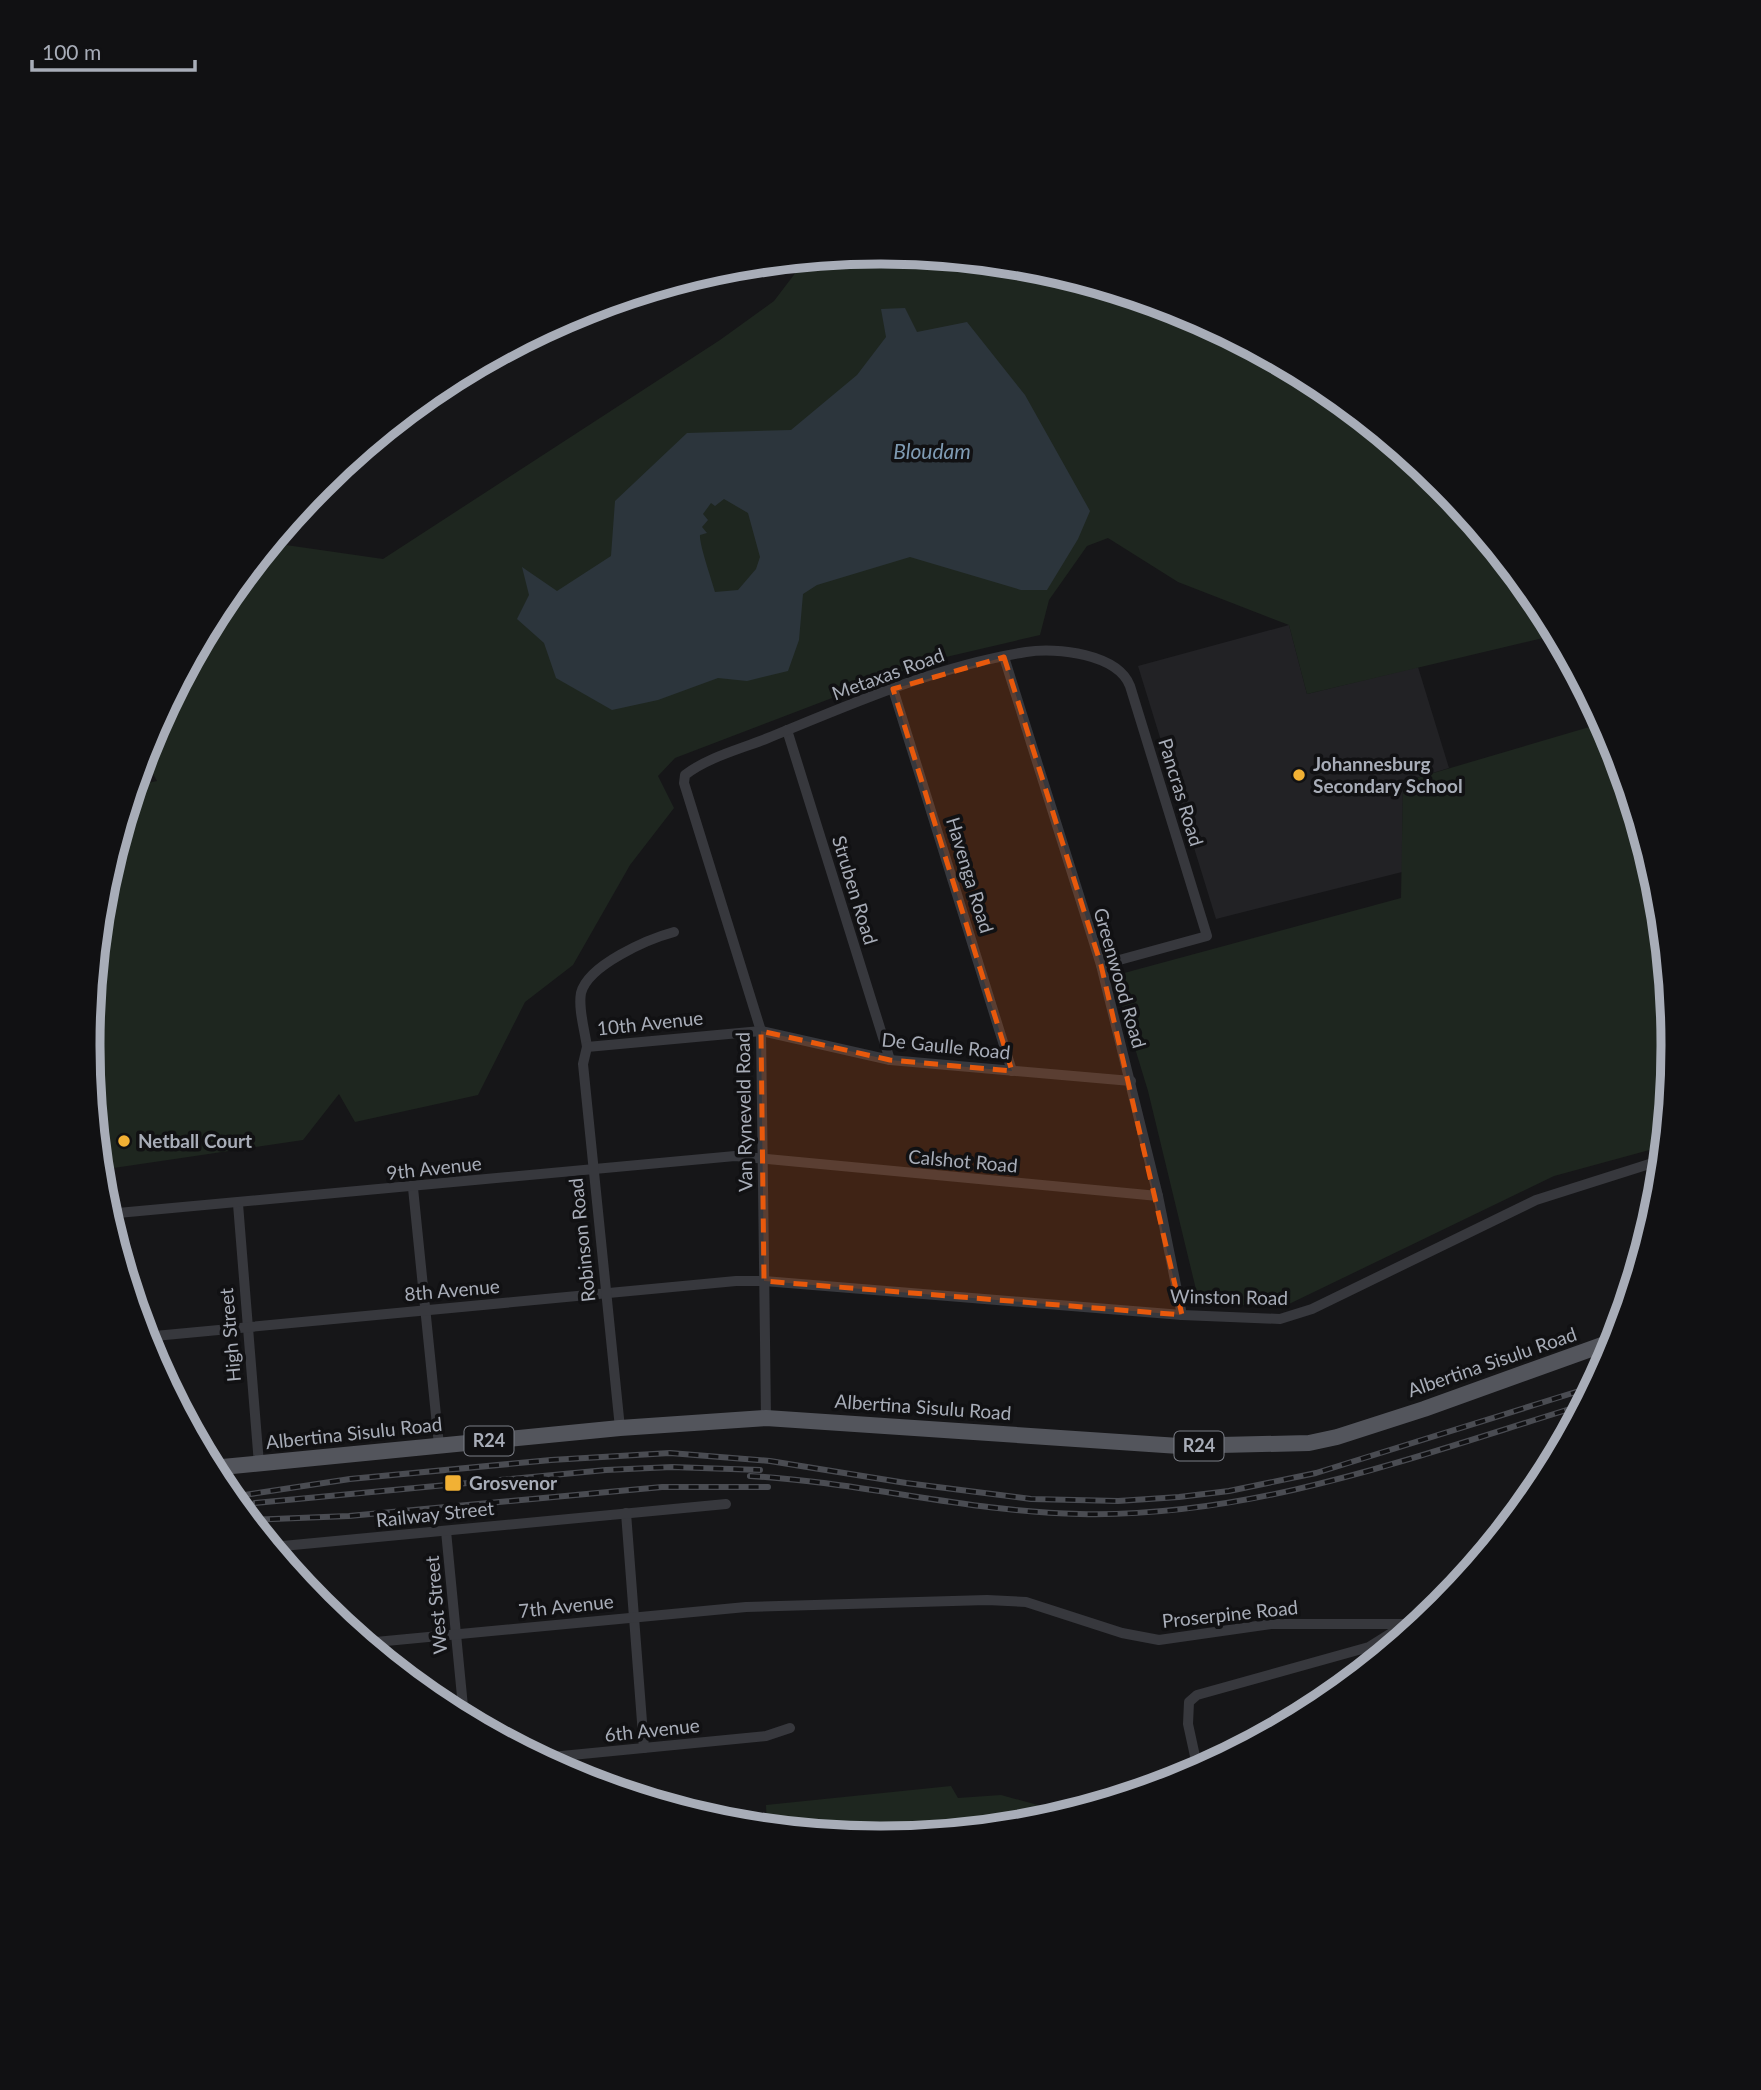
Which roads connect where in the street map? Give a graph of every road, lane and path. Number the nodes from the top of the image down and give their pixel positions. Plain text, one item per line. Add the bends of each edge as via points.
1 (1003, 657) junction
2 (1112, 664) joint
3 (893, 689) junction
4 (787, 730) junction
5 (685, 775) joint
6 (674, 932) dead end
7 (1101, 965) junction
8 (761, 1031) junction
9 (586, 1048) junction
10 (890, 1060) junction
11 (1012, 1071) junction
12 (1131, 1081) junction
13 (764, 1160) junction
14 (1652, 1163) edge
15 (592, 1169) junction
16 (413, 1188) junction
17 (1158, 1196) junction
18 (238, 1204) junction
19 (119, 1213) edge
20 (764, 1281) junction
21 (604, 1293) junction
22 (425, 1310) junction
23 (1182, 1315) junction
24 (247, 1327) junction
25 (156, 1336) edge
26 (1601, 1345) edge
27 (766, 1418) junction
28 (621, 1428) junction
29 (439, 1445) junction
30 (259, 1464) junction
31 (224, 1467) edge
32 (726, 1504) dead end
33 (626, 1513) junction
34 (446, 1531) junction
35 (283, 1547) edge
36 (771, 1606) joint
37 (635, 1617) junction
38 (1404, 1624) edge
39 (1401, 1627) edge
40 (456, 1634) junction
41 (378, 1642) edge
42 (463, 1704) edge
43 (790, 1728) dead end
44 (644, 1748) junction
45 (560, 1756) edge
46 (1196, 1759) edge

1 - 2 street, Metaxas Road via 1039,650
1 - 3 street, Metaxas Road
1 - 7 street, Greenwood Road
2 - 7 street, Pancras Road via 1125,674 1130,686 1207,936
3 - 4 street, Metaxas Road
3 - 11 street, Havenga Road
4 - 5 street, Metaxas Road
4 - 10 street, Struben Road
5 - 8 street, Van Ryneveld Road
6 - 9 street, Robinson Road via 612,960 591,975 581,994
7 - 12 street, Greenwood Road
8 - 9 street, 10th Avenue
8 - 10 street, De Gaulle Road
8 - 13 street, Van Ryneveld Road
9 - 15 street, Robinson Road via 583,1064
10 - 11 street, De Gaulle Road
11 - 12 street, De Gaulle Road
12 - 17 street, Greenwood Road
13 - 15 street, 9th Avenue via 728,1156
13 - 17 street, Calshot Road
13 - 20 street, Van Ryneveld Road
14 - 23 street, Winston Road via 1536,1200 1298,1315 1280,1319
15 - 16 street, 9th Avenue
15 - 21 street, Robinson Road
16 - 18 street, 9th Avenue
16 - 22 street
17 - 23 street, Greenwood Road
18 - 19 street, 9th Avenue
18 - 24 street, High Street
20 - 21 street, 8th Avenue
20 - 23 street, Winston Road
20 - 27 street, Van Ryneveld Road
21 - 22 street, 8th Avenue
21 - 28 street, Robinson Road
22 - 24 street, 8th Avenue
22 - 29 street
24 - 25 street, 8th Avenue
24 - 30 street, High Street
26 - 27 main road, Albertina Sisulu Road / R24 via 1412,1413 1310,1443 1180,1446
27 - 28 main road, Albertina Sisulu Road / R24
28 - 29 main road, Albertina Sisulu Road / R24
29 - 30 main road, Albertina Sisulu Road / R24
30 - 31 main road, Albertina Sisulu Road / R24
32 - 33 street, Railway Street
33 - 34 street, Railway Street
33 - 37 street
34 - 35 street, Railway Street
34 - 40 street, West Street
36 - 37 street, 7th Avenue
36 - 38 street, Proserpine Road via 1013,1600 1159,1640 1283,1623
37 - 40 street, 7th Avenue
37 - 44 street
39 - 46 street via 1369,1647 1203,1692 1189,1702 1188,1724
40 - 41 street, 7th Avenue
40 - 42 street, West Street
43 - 44 street, 6th Avenue via 765,1737
44 - 45 street, 6th Avenue

